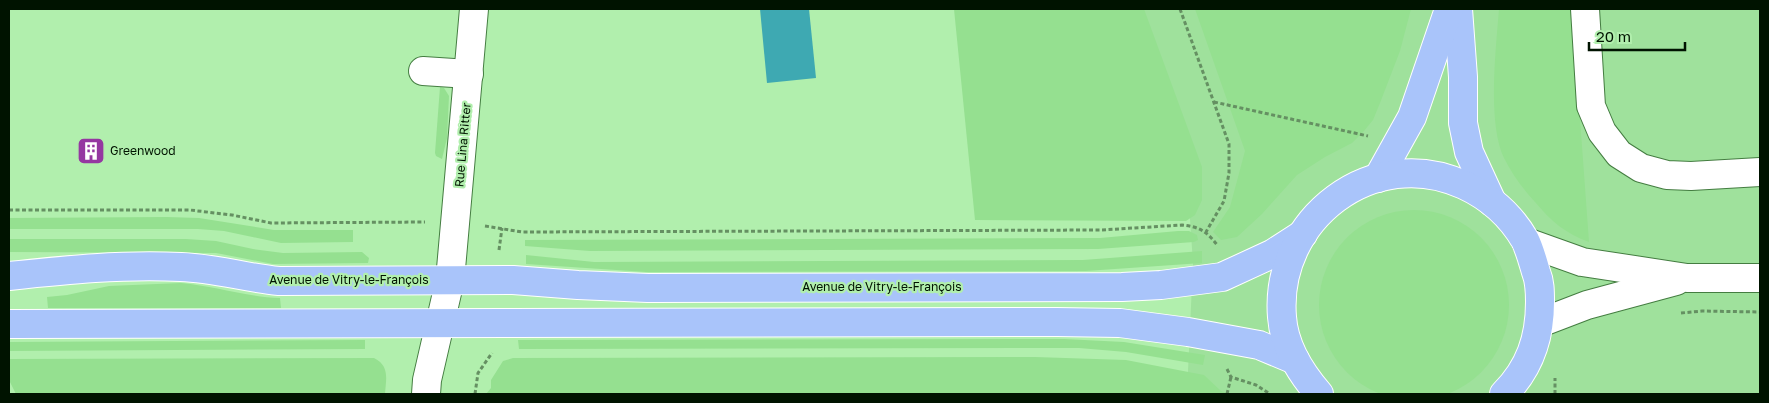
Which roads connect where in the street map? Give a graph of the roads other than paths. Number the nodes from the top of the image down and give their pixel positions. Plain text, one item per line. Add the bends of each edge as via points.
1 (474, 9) edge
2 (1448, 9) edge
3 (1458, 9) edge
4 (1585, 9) edge
5 (423, 71) dead end
6 (469, 74) junction
7 (1760, 172) edge
8 (1378, 178) junction
9 (1492, 202) junction
10 (1302, 234) junction
11 (1526, 242) junction
12 (9, 276) edge
13 (1687, 278) junction
14 (1760, 278) edge
15 (450, 280) junction
16 (441, 322) junction
17 (1540, 323) junction
18 (9, 324) edge
19 (1295, 360) junction
20 (1516, 388) edge
21 (426, 394) edge
22 (1319, 394) edge

1 - 6 street, Rue Lina Ritter
2 - 8 main road via 1412,117
3 - 9 main road via 1463,123 1469,152
4 - 7 street via 1591,106 1602,132 1619,154 1641,168 1667,175
5 - 6 street
6 - 15 street, Rue Lina Ritter
8 - 9 main road via 1398,174 1438,176 1475,190
8 - 10 main road via 1343,193 1313,218
9 - 11 main road via 1517,227
10 - 15 main road, Avenue de Vitry-le-François via 1272,254 1222,277 1122,287 648,288 512,280
10 - 19 main road via 1284,274 1282,296 1282,318
11 - 13 street via 1582,262
11 - 17 main road via 1540,282
12 - 15 main road, Avenue de Vitry-le-François via 104,267 181,266 279,281
13 - 14 street
13 - 17 street via 1587,305
15 - 16 street
16 - 18 main road
16 - 19 main road via 1120,323 1258,346
16 - 21 street
17 - 20 main road via 1533,350
19 - 22 main road

